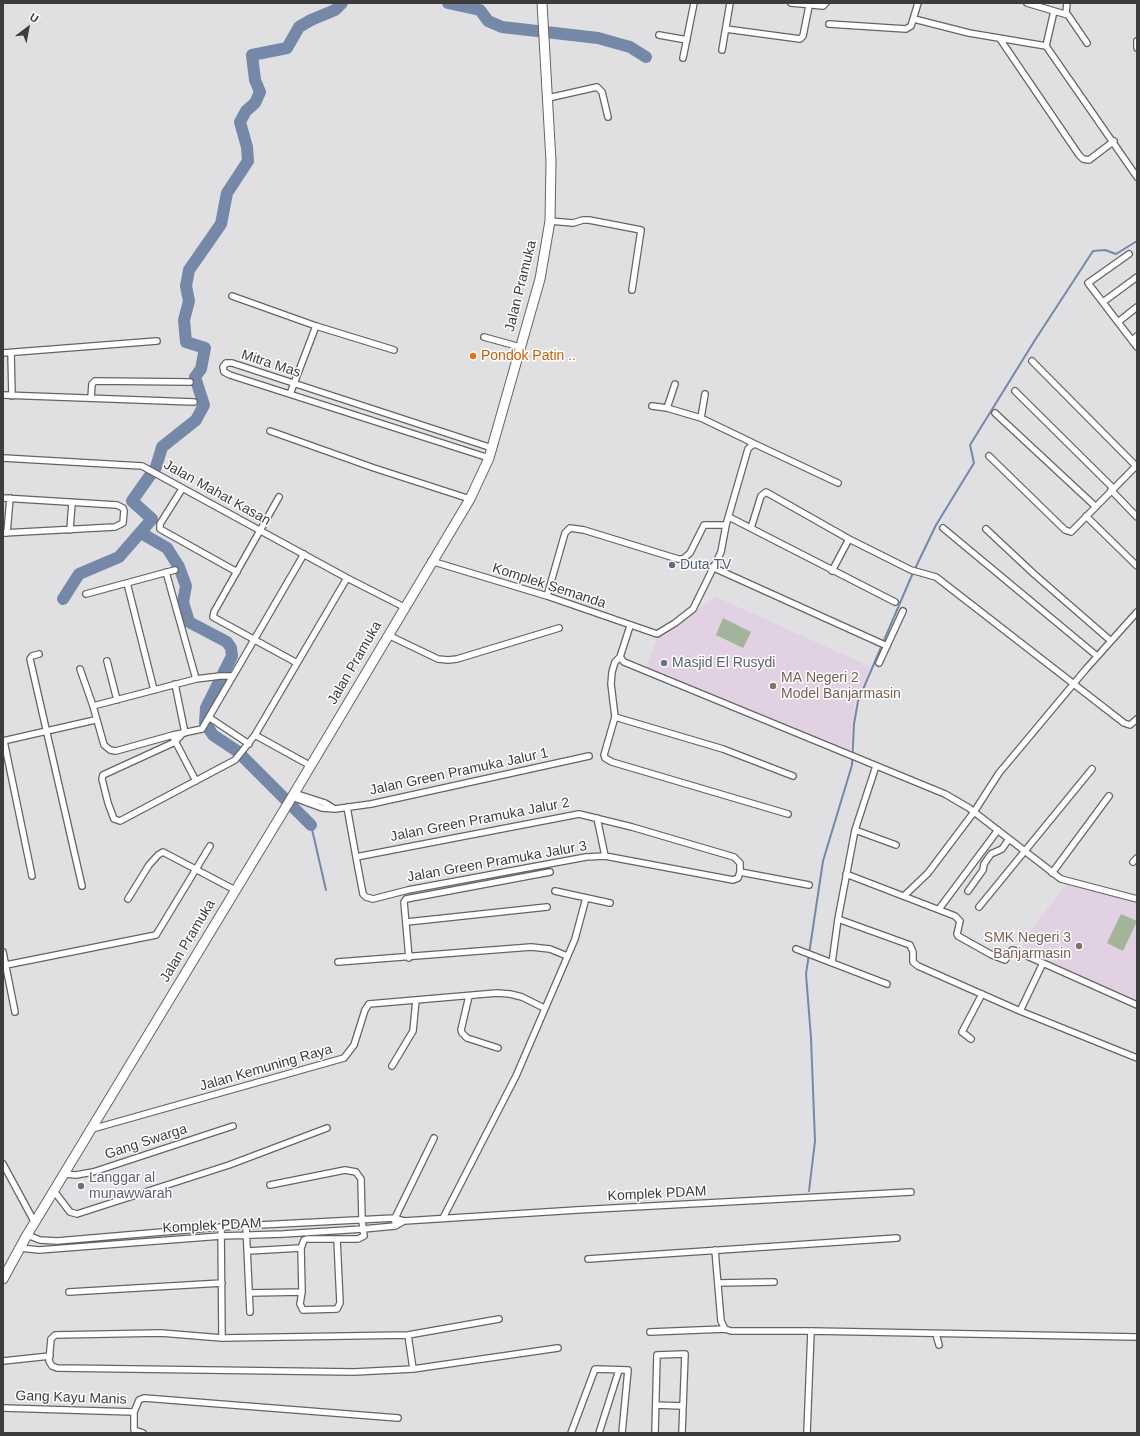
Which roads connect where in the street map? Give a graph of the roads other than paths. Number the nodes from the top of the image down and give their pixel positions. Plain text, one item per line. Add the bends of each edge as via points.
1 (542, 3) edge
2 (694, 3) edge
3 (730, 3) edge
4 (791, 3) edge
5 (826, 3) edge
6 (918, 3) edge
7 (1027, 3) edge
8 (1067, 3) edge
9 (809, 6) junction
10 (1054, 11) junction
11 (1066, 13) junction
12 (914, 19) junction
13 (829, 24) dead end
14 (726, 29) junction
15 (659, 35) dead end
16 (1000, 39) junction
17 (687, 40) junction
18 (1137, 41) edge
19 (1087, 43) dead end
20 (1046, 46) junction
21 (1137, 48) edge
22 (722, 50) dead end
23 (683, 58) dead end
24 (548, 98) junction
25 (608, 116) dead end
26 (1114, 141) junction
27 (1137, 177) edge
28 (550, 220) junction
29 (1129, 254) dead end
30 (1137, 277) edge
31 (632, 290) dead end
32 (232, 296) dead end
33 (1103, 302) junction
34 (1137, 307) edge
35 (1118, 322) junction
36 (316, 326) junction
37 (1137, 336) edge
38 (484, 337) dead end
39 (1132, 340) junction
40 (157, 341) dead end
41 (520, 347) junction
42 (1137, 347) edge
43 (394, 350) dead end
44 (3, 353) edge
45 (11, 353) junction
46 (1032, 361) dead end
47 (190, 382) dead end
48 (295, 384) junction
49 (675, 384) dead end
50 (1015, 391) dead end
51 (290, 394) junction
52 (706, 394) dead end
53 (3, 396) edge
54 (12, 396) junction
55 (91, 398) junction
56 (194, 402) dead end
57 (652, 406) dead end
58 (667, 408) junction
59 (374, 411) junction
60 (995, 413) dead end
61 (701, 418) junction
62 (371, 420) junction
63 (270, 431) dead end
64 (753, 443) junction
65 (492, 448) junction
66 (989, 456) dead end
67 (3, 458) edge
68 (489, 458) junction
69 (1136, 467) edge
70 (838, 483) dead end
71 (182, 489) junction
72 (1112, 489) junction
73 (279, 497) dead end
74 (3, 498) edge
75 (10, 498) junction
76 (470, 499) junction
77 (72, 502) junction
78 (1095, 506) junction
79 (1086, 516) junction
80 (1137, 516) edge
81 (729, 517) junction
82 (726, 525) junction
83 (751, 528) junction
84 (943, 528) dead end
85 (986, 529) dead end
86 (70, 530) junction
87 (261, 531) junction
88 (5, 533) edge
89 (850, 539) junction
90 (304, 554) junction
91 (431, 561) junction
92 (1137, 566) edge
93 (712, 567) junction
94 (176, 570) dead end
95 (832, 571) junction
96 (166, 572) junction
97 (237, 572) junction
98 (347, 578) junction
99 (127, 584) junction
100 (86, 594) dead end
101 (547, 596) junction
102 (895, 602) dead end
103 (404, 607) junction
104 (903, 611) dead end
105 (1137, 612) edge
106 (630, 626) junction
107 (559, 628) dead end
108 (388, 634) junction
109 (254, 640) junction
110 (1111, 641) junction
111 (884, 645) junction
112 (40, 654) dead end
113 (1097, 656) junction
114 (620, 657) junction
115 (107, 661) dead end
116 (297, 663) junction
117 (879, 663) dead end
118 (80, 669) dead end
119 (233, 676) junction
120 (196, 679) junction
121 (1074, 683) junction
122 (175, 684) junction
123 (154, 690) junction
124 (117, 700) junction
125 (93, 706) junction
126 (615, 717) junction
127 (1137, 719) edge
128 (95, 720) junction
129 (207, 722) junction
130 (46, 732) junction
131 (184, 733) junction
132 (173, 734) junction
133 (255, 735) junction
134 (4, 741) edge
135 (175, 742) junction
136 (249, 744) junction
137 (589, 756) dead end
138 (311, 766) junction
139 (876, 766) junction
140 (1092, 769) dead end
141 (793, 776) dead end
142 (196, 781) junction
143 (1109, 796) dead end
144 (291, 799) junction
145 (347, 807) junction
146 (974, 812) junction
147 (788, 814) dead end
148 (597, 818) junction
149 (855, 830) junction
150 (998, 830) junction
151 (1009, 839) junction
152 (896, 845) dead end
153 (210, 846) dead end
154 (1026, 852) junction
155 (356, 856) junction
156 (605, 856) junction
157 (196, 870) junction
158 (550, 872) dead end
159 (740, 872) junction
160 (1052, 873) junction
161 (846, 874) junction
162 (32, 876) dead end
163 (809, 885) dead end
164 (82, 886) dead end
165 (235, 890) junction
166 (555, 891) dead end
167 (968, 891) dead end
168 (905, 895) junction
169 (586, 898) junction
170 (128, 899) dead end
171 (1137, 899) edge
172 (610, 903) dead end
173 (979, 906) dead end
174 (547, 907) dead end
175 (939, 910) junction
176 (838, 919) junction
177 (407, 922) junction
178 (796, 949) dead end
179 (3, 952) edge
180 (567, 956) junction
181 (409, 958) junction
182 (338, 962) dead end
183 (832, 963) junction
184 (1043, 963) junction
185 (6, 965) junction
186 (887, 984) dead end
187 (982, 994) junction
188 (469, 996) junction
189 (416, 1000) junction
190 (1137, 1005) edge
191 (544, 1008) junction
192 (1020, 1011) junction
193 (15, 1012) dead end
194 (971, 1039) dead end
195 (498, 1048) dead end
196 (1137, 1058) edge
197 (392, 1066) dead end
198 (233, 1126) dead end
199 (327, 1128) dead end
200 (92, 1129) junction
201 (434, 1138) dead end
202 (3, 1164) edge
203 (64, 1174) junction
204 (270, 1185) dead end
205 (54, 1191) junction
206 (911, 1192) dead end
207 (395, 1218) junction
208 (443, 1218) junction
209 (362, 1220) junction
210 (404, 1221) junction
211 (35, 1223) junction
212 (246, 1226) junction
213 (395, 1226) junction
214 (221, 1227) junction
215 (363, 1229) junction
216 (183, 1230) junction
217 (27, 1235) junction
218 (246, 1235) junction
219 (221, 1236) junction
220 (897, 1238) dead end
221 (185, 1239) junction
222 (337, 1239) junction
223 (40, 1240) junction
224 (20, 1248) junction
225 (301, 1248) junction
226 (39, 1250) junction
227 (248, 1250) junction
228 (715, 1250) junction
229 (588, 1259) dead end
230 (3, 1279) edge
231 (774, 1282) dead end
232 (222, 1283) junction
233 (718, 1283) junction
234 (69, 1292) dead end
235 (302, 1292) junction
236 (250, 1293) junction
237 (250, 1312) dead end
238 (499, 1319) dead end
239 (725, 1328) junction
240 (811, 1331) junction
241 (650, 1332) dead end
242 (936, 1334) junction
243 (408, 1335) junction
244 (1137, 1337) edge
245 (222, 1338) junction
246 (939, 1345) dead end
247 (558, 1348) dead end
248 (50, 1356) junction
249 (3, 1361) edge
250 (413, 1369) junction
251 (619, 1370) junction
252 (656, 1405) junction
253 (682, 1406) junction
254 (3, 1408) edge
255 (134, 1412) junction
256 (398, 1418) dead end
257 (143, 1433) edge
258 (571, 1433) edge
259 (599, 1433) edge
260 (622, 1433) edge
261 (655, 1433) edge
262 (682, 1433) edge
263 (807, 1433) edge

1 - 24 main road, Jalan Pramuka
2 - 17 street
3 - 14 street
4 - 9 street
5 - 9 street via 823,6
6 - 12 street
7 - 10 street
8 - 11 street
9 - 14 street via 803,36 800,39
10 - 11 street
10 - 20 street
11 - 19 street
12 - 13 street via 906,30
12 - 16 street
14 - 22 street
15 - 17 street
16 - 20 street
16 - 26 street via 1079,155 1086,160 1092,158
17 - 23 street
18 - 21 street
20 - 26 street
24 - 25 street via 597,87 602,92
24 - 28 main road, Jalan Pramuka
26 - 27 street
28 - 31 street via 573,223 589,220 641,230
28 - 41 main road, Jalan Pramuka via 540,279
29 - 33 street via 1088,283
30 - 33 street
32 - 36 street
33 - 35 street
34 - 35 street
35 - 39 street
36 - 43 street
36 - 48 street
37 - 39 street
38 - 41 street
39 - 42 street
40 - 45 street
41 - 65 main road, Jalan Pramuka
44 - 45 street
45 - 54 street
46 - 69 street
47 - 55 street via 95,381 92,384
48 - 51 street
48 - 51 street, Mitra Mas via 232,363 226,363 223,367 224,372 230,375
48 - 59 street, Mitra Mas
49 - 58 street
50 - 72 street
51 - 62 street, Mitra Mas
52 - 61 street
53 - 54 street
54 - 55 street
55 - 56 street
57 - 58 street
58 - 61 street
59 - 62 street
59 - 65 street, Mitra Mas
60 - 78 street
61 - 64 street
62 - 68 street, Mitra Mas
63 - 76 street
64 - 70 street
64 - 81 street via 748,449
65 - 68 main road, Jalan Pramuka
66 - 79 street via 1065,530 1071,532
67 - 71 street, Jalan Mahat Kasan via 137,466 148,469
68 - 76 main road, Jalan Pramuka
69 - 72 street
71 - 87 street, Jalan Mahat Kasan
71 - 97 street via 160,524 160,529
72 - 78 street
72 - 80 street
73 - 87 street
74 - 75 street
75 - 77 street
75 - 88 street
76 - 91 main road, Jalan Pramuka
77 - 86 street
77 - 86 street via 120,506 124,511 124,521 115,527
78 - 79 street
79 - 92 street
81 - 82 street
81 - 83 street
82 - 93 street via 721,552
82 - 101 street via 704,525 690,553 683,559 570,528 565,534
83 - 89 street via 761,496 766,492
83 - 95 street
84 - 113 street
85 - 110 street
86 - 88 street
87 - 90 street, Jalan Mahat Kasan
87 - 97 street
89 - 95 street
89 - 121 street via 914,571 936,577
90 - 98 street, Jalan Mahat Kasan
90 - 109 street
91 - 101 street, Komplek Semanda
91 - 103 main road, Jalan Pramuka
93 - 106 street, Komplek Semanda via 693,609 686,616 660,633 651,633
93 - 111 street
94 - 96 street
95 - 102 street
96 - 99 street
96 - 120 street
97 - 109 street via 213,617
98 - 103 street, Jalan Mahat Kasan
98 - 116 street
99 - 100 street
99 - 123 street
101 - 106 street, Komplek Semanda
103 - 108 main road, Jalan Pramuka
104 - 111 street
105 - 110 street
106 - 114 street
107 - 108 street via 448,660 438,659
108 - 138 main road, Jalan Pramuka
109 - 116 street
109 - 119 street
110 - 113 street
111 - 117 street
112 - 130 street via 30,659
113 - 121 street
114 - 126 street via 612,672
114 - 139 street via 624,662 647,673
115 - 124 street
116 - 133 street
118 - 125 street
119 - 120 street
119 - 129 street
120 - 122 street
121 - 127 street via 1124,723 1130,725
121 - 146 street via 999,773
122 - 123 street
122 - 131 street
123 - 124 street
124 - 125 street
125 - 128 street
126 - 141 street via 723,749
126 - 147 street via 604,755 608,760
128 - 130 street
128 - 132 street via 104,745 113,751
129 - 131 street via 198,731
129 - 136 street
130 - 134 street
130 - 164 street
131 - 132 street
131 - 135 street
132 - 135 street
133 - 136 street
133 - 138 street
134 - 162 street
135 - 142 street
135 - 142 street via 103,776 114,819 120,821
136 - 142 street via 235,760
137 - 145 street, Jalan Green Pramuka Jalur 1
138 - 144 main road, Jalan Pramuka
139 - 146 street via 945,794
139 - 149 street
140 - 154 street
143 - 160 street
144 - 145 street, Jalan Green Pramuka Jalur 1 via 322,808
144 - 165 main road, Jalan Pramuka
145 - 155 street
146 - 150 street
146 - 168 street via 928,873
148 - 155 street, Jalan Green Pramuka Jalur 2 via 571,814
148 - 156 street
148 - 159 street, Jalan Green Pramuka Jalur 2 via 734,858 740,863
149 - 152 street
149 - 161 street
150 - 151 street
150 - 175 street
151 - 154 street
151 - 167 street via 1002,849 990,854
153 - 157 street
154 - 160 street
154 - 173 street
155 - 156 street, Jalan Green Pramuka Jalur 3 via 363,894 373,899 566,860
156 - 159 street, Jalan Green Pramuka Jalur 3 via 734,880
157 - 165 street
157 - 170 street via 166,853 161,853 149,865
157 - 185 street via 156,935
158 - 177 street via 408,898 404,902
159 - 163 street
160 - 171 street via 1066,881
161 - 168 street
161 - 176 street
165 - 200 main road, Jalan Pramuka
166 - 169 street
168 - 175 street
169 - 172 street
169 - 180 street via 580,923
174 - 177 street
175 - 184 street via 959,918 960,924 956,934 958,936 992,955 1005,960 1013,950
176 - 183 street
176 - 187 street via 904,942 912,948 913,962 918,966
177 - 181 street
178 - 183 street
179 - 185 street
180 - 181 street via 550,949 531,947
180 - 191 street
181 - 182 street
183 - 186 street
184 - 190 street
184 - 192 street
185 - 193 street
187 - 192 street
187 - 194 street via 962,1032
188 - 189 street, Jalan Kemuning Raya
188 - 191 street, Jalan Kemuning Raya via 507,993
188 - 195 street via 462,1034
189 - 197 street via 413,1031
189 - 200 street, Jalan Kemuning Raya via 370,1004 365,1010 354,1045 348,1055 339,1060
191 - 208 street via 516,1076
192 - 196 street
198 - 203 street, Gang Swarga via 93,1172
199 - 205 street via 229,1165 77,1214 70,1212
200 - 203 main road, Jalan Pramuka
201 - 207 street
202 - 211 street
203 - 205 main road, Jalan Pramuka
204 - 209 street via 352,1170 359,1174 360,1179
205 - 211 main road, Jalan Pramuka
206 - 208 street, Komplek PDAM
207 - 209 street, Komplek PDAM
207 - 210 street, Komplek PDAM
207 - 213 street
208 - 210 street, Komplek PDAM
209 - 212 street, Komplek PDAM
209 - 215 street
210 - 213 street, Komplek PDAM
211 - 217 main road, Jalan Pramuka
212 - 214 street, Komplek PDAM
212 - 218 street
213 - 215 street, Komplek PDAM
214 - 216 street, Komplek PDAM
214 - 219 street
215 - 218 street, Komplek PDAM
215 - 222 street via 362,1238
216 - 221 street
216 - 223 street, Komplek PDAM via 57,1241
217 - 223 street, Komplek PDAM
217 - 224 main road, Jalan Pramuka
218 - 219 street, Komplek PDAM
218 - 227 street
219 - 221 street, Komplek PDAM
219 - 232 street
220 - 228 street
221 - 226 street, Komplek PDAM
222 - 225 street via 307,1239
222 - 235 street via 340,1302 338,1308 305,1311 300,1306
223 - 226 street
224 - 226 street, Komplek PDAM
224 - 230 main road, Jalan Pramuka
225 - 227 street
225 - 235 street
227 - 236 street
228 - 229 street
228 - 233 street
231 - 233 street
232 - 234 street
232 - 245 street
233 - 239 street via 721,1321
235 - 236 street
236 - 237 street
238 - 243 street
239 - 240 street via 731,1331
239 - 241 street
240 - 242 street
240 - 263 street
242 - 244 street
242 - 246 street
243 - 245 street
243 - 250 street
245 - 248 street via 161,1333 55,1335 51,1339
247 - 250 street
248 - 249 street
248 - 250 street via 50,1365 57,1368 354,1372
251 - 258 street via 595,1369
251 - 259 street
251 - 260 street via 628,1370
252 - 253 street
252 - 253 street via 656,1355 685,1354
252 - 261 street
253 - 262 street
254 - 255 street, Gang Kayu Manis
255 - 256 street via 139,1400 144,1398
255 - 257 street, Gang Kayu Manis via 133,1428 136,1432

